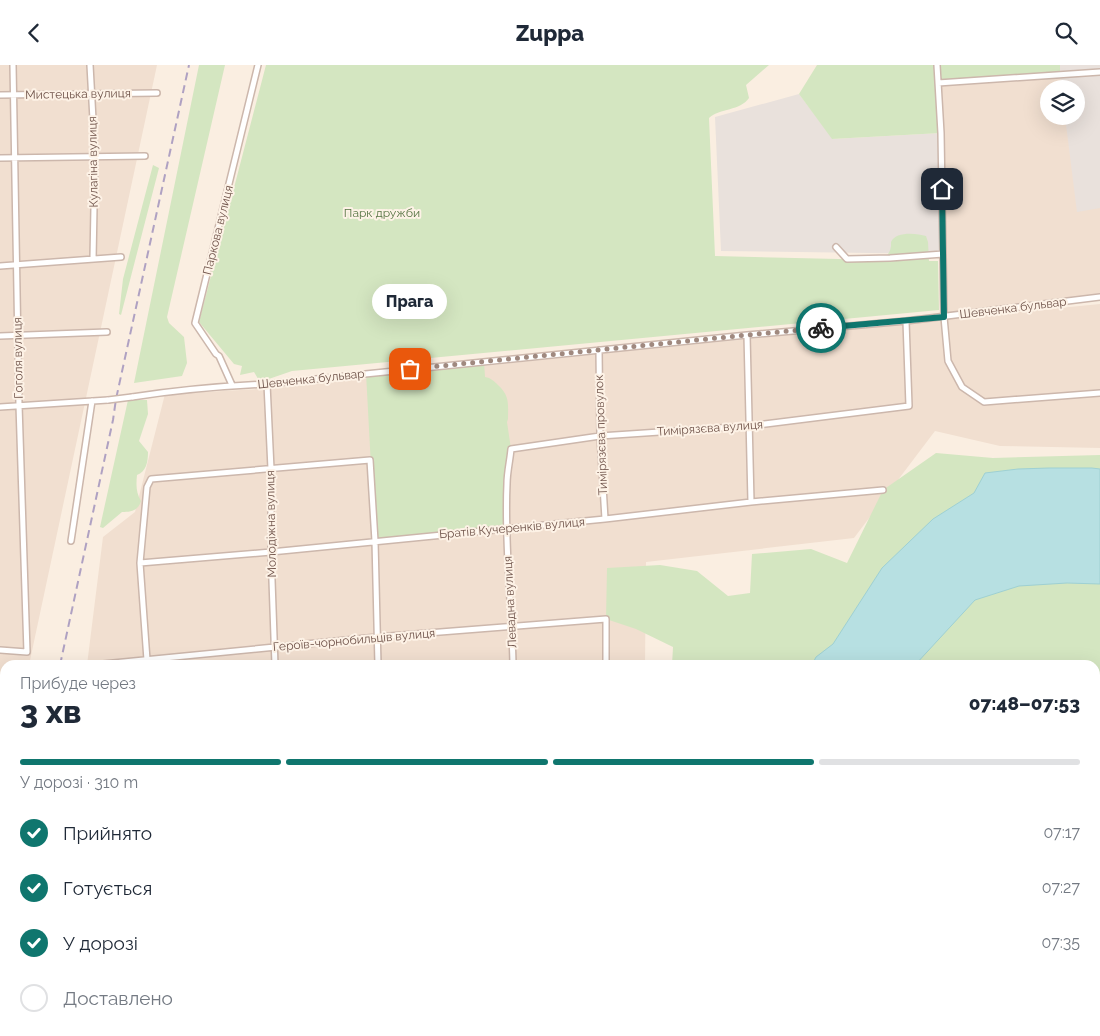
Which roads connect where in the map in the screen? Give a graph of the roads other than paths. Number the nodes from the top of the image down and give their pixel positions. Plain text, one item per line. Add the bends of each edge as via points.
1 (13, 65) edge
2 (90, 65) edge
3 (258, 65) edge
4 (937, 65) edge
5 (1100, 72) edge
6 (938, 83) junction
7 (157, 93) dead end
8 (92, 94) junction
9 (0, 95) edge
10 (14, 95) junction
11 (95, 156) junction
12 (144, 156) dead end
13 (0, 158) edge
14 (15, 158) junction
15 (836, 247) dead end
16 (943, 253) junction
17 (121, 257) dead end
18 (93, 259) junction
19 (16, 265) junction
20 (0, 266) edge
21 (1100, 297) edge
22 (944, 317) junction
23 (906, 321) junction
24 (107, 332) dead end
25 (18, 335) junction
26 (747, 335) junction
27 (0, 336) edge
28 (598, 350) junction
29 (267, 384) junction
30 (232, 385) junction
31 (1100, 393) edge
32 (92, 401) junction
33 (19, 405) junction
34 (0, 407) edge
35 (749, 426) junction
36 (600, 436) junction
37 (511, 449) joint
38 (270, 469) junction
39 (883, 490) dead end
40 (751, 502) junction
41 (605, 519) junction
42 (506, 529) junction
43 (71, 541) dead end
44 (375, 541) junction
45 (271, 552) junction
46 (140, 563) junction
47 (512, 626) junction
48 (377, 637) junction
49 (275, 647) junction
50 (0, 650) edge
51 (147, 660) joint
52 (275, 660) edge
53 (378, 660) edge
54 (513, 660) edge
55 (606, 660) edge

1 - 10 street, Гоголя вулиця
2 - 8 street, Кулагіна вулиця
3 - 30 street, Паркова вулиця via 195,323 219,356
4 - 6 street
5 - 6 street
6 - 16 street
7 - 8 street, Мистецька вулиця
8 - 10 street, Мистецька вулиця
8 - 11 street, Кулагіна вулиця
9 - 10 street, Мистецька вулиця
10 - 14 street, Гоголя вулиця
11 - 12 street
11 - 14 street
11 - 18 street, Кулагіна вулиця
13 - 14 street
14 - 19 street, Гоголя вулиця
15 - 16 street via 846,259
16 - 22 street
17 - 18 street
18 - 19 street
19 - 20 street
19 - 25 street, Гоголя вулиця
21 - 22 street, Шевченка бульвар
22 - 23 street, Шевченка бульвар
22 - 31 street via 948,361 962,387 984,402
23 - 26 street, Шевченка бульвар
23 - 35 street, Тимірязєва вулиця via 909,406
24 - 25 street
25 - 27 street
25 - 33 street, Гоголя вулиця
26 - 28 street, Шевченка бульвар
26 - 35 street
28 - 29 street, Шевченка бульвар
28 - 36 street, Тимірязєва провулок
29 - 30 street, Шевченка бульвар
29 - 38 street, Молодіжна вулиця
30 - 32 street, Шевченка бульвар, bridge
32 - 33 street, Шевченка бульвар
32 - 43 street
33 - 34 street, Шевченка бульвар
33 - 50 street, Гоголя вулиця via 27,652
35 - 36 street, Тимірязєва вулиця
35 - 40 street
36 - 37 street, Тимірязєва вулиця
36 - 41 street, Тимірязєва провулок
37 - 42 street, Левадна вулиця via 506,481
38 - 44 street via 370,460
38 - 45 street, Молодіжна вулиця
38 - 46 street via 151,479 147,487
39 - 40 street, Братів Кучеренків вулиця
40 - 41 street, Братів Кучеренків вулиця
41 - 42 street, Братів Кучеренків вулиця
42 - 44 street, Братів Кучеренків вулиця
42 - 47 street, Левадна вулиця
44 - 45 street, Братів Кучеренків вулиця
44 - 48 street
45 - 46 street, Братів Кучеренків вулиця
45 - 49 street, Молодіжна вулиця
46 - 51 street
47 - 48 street, Героїв-чорнобильців вулиця
47 - 54 street, Левадна вулиця
47 - 55 street, Героїв-чорнобильців вулиця via 606,619
48 - 49 street, Героїв-чорнобильців вулиця
48 - 53 street
49 - 51 street, Героїв-чорнобильців вулиця
49 - 52 street, Молодіжна вулиця

